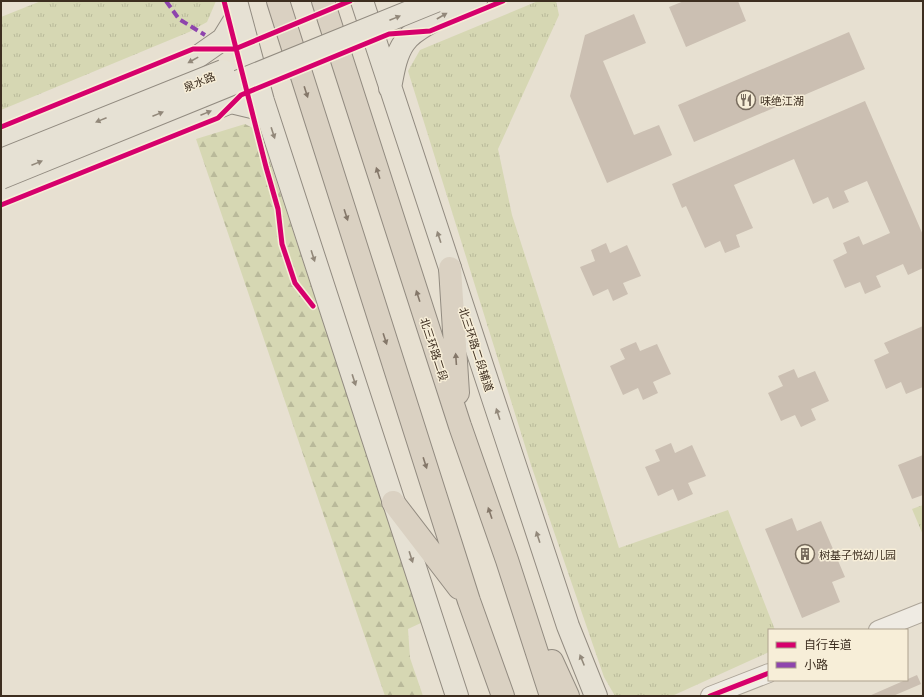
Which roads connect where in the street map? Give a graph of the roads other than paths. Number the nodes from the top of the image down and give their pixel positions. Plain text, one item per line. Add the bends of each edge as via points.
1 (278, 1) edge
2 (323, 1) edge
3 (362, 1) edge
4 (397, 1) edge
5 (436, 1) edge
6 (476, 1) edge
7 (238, 7) edge
8 (390, 89) junction
9 (266, 112) junction
10 (1, 143) edge
11 (1, 160) edge
12 (1, 178) edge
13 (1, 196) edge
14 (450, 268) junction
15 (460, 426) junction
16 (393, 502) junction
17 (507, 560) junction
18 (469, 601) junction
19 (923, 612) edge
20 (880, 629) edge
21 (768, 673) edge
22 (457, 696) edge
23 (504, 696) edge
24 (551, 696) edge
25 (568, 696) edge
26 (596, 696) edge
27 (710, 696) edge

1 -> 18 highway
15 -> 2 highway, 北三环路二段
3 - 8 main road, 北三环路二段辅道
4 -> 11 main road, 泉水路, bridge
12 -> 5 main road, bridge
8 -> 6 main road via 395,62 404,42 444,14
7 - 9 main road
7 -> 10 main road via 223,39 193,60
14 -> 8 main road, 北三环路二段辅道
13 -> 9 main road via 231,102
9 -> 16 main road
15 -> 14 highway
26 -> 14 main road, 北三环路二段辅道 via 568,626
17 -> 15 highway, 北三环路二段
16 - 18 highway
16 -> 22 main road
17 - 24 highway, 北三环路二段
17 - 25 highway
18 - 23 highway
19 - 20 street
21 - 27 street

